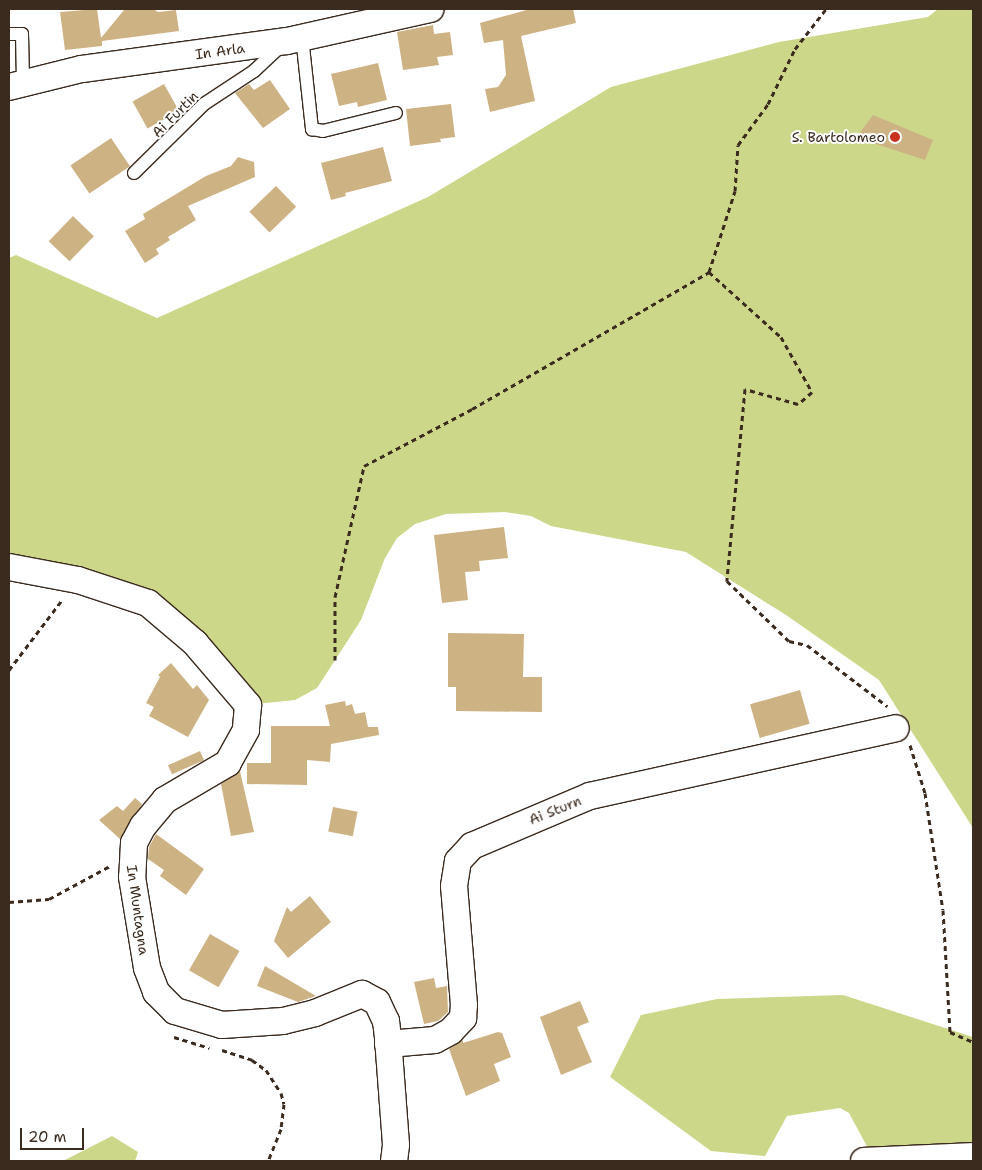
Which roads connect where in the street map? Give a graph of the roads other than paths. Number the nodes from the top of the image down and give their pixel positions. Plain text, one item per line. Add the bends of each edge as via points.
1 (415, 10) edge
2 (9, 34) edge
3 (294, 39) junction
4 (16, 84) edge
5 (396, 114) dead end
6 (134, 173) dead end
7 (9, 567) edge
8 (896, 728) road end
9 (388, 1044) junction
10 (973, 1156) edge
11 (394, 1161) edge
12 (864, 1161) edge

1 - 3 street, In Arla
2 - 4 lane via 22,34
3 - 4 street, In Arla via 82,69
3 - 5 lane via 312,129 323,131
3 - 6 lane, Ai Furtin via 254,71 204,104
7 - 9 street, In Muntagna via 78,580 148,603 195,643 248,705 246,730 228,763 165,800 143,826 131,858 147,968 156,992 176,1011 222,1025 284,1021 315,1013 362,994 377,1002 386,1021
8 - 9 street, Ai Sturn via 590,796 472,846 458,861 454,886 463,1018 451,1031 435,1040
9 - 11 street, In Muntagna via 396,1145
10 - 12 street

